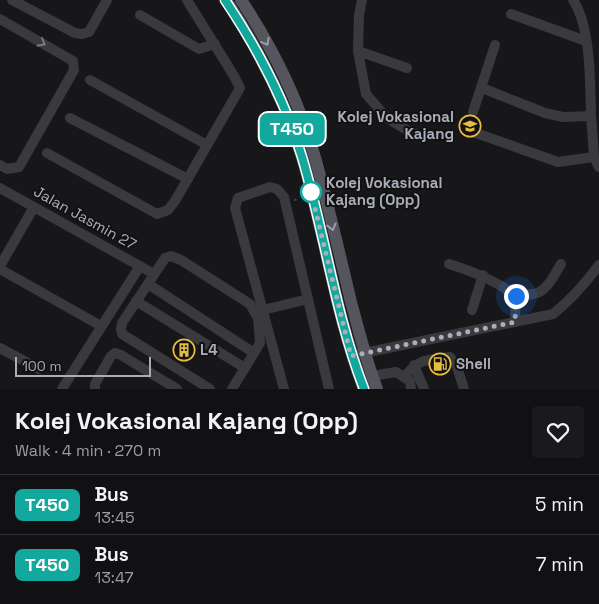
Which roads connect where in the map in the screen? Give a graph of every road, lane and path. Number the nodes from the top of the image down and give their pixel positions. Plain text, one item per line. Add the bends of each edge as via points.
1 (12, 0) edge
2 (107, 0) edge
3 (187, 0) edge
4 (226, 0) edge
5 (241, 0) edge
6 (362, 0) edge
7 (573, 0) edge
8 (511, 14) dead end
9 (140, 15) dead end
10 (0, 19) edge
11 (586, 41) junction
12 (215, 44) junction
13 (495, 45) dead end
14 (358, 51) junction
15 (407, 68) dead end
16 (90, 80) dead end
17 (482, 88) junction
18 (473, 112) dead end
19 (591, 116) junction
20 (70, 118) dead end
21 (473, 132) dead end
22 (424, 137) dead end
23 (207, 145) junction
24 (47, 153) dead end
25 (594, 157) junction
26 (0, 165) edge
27 (599, 167) edge
28 (188, 179) junction
29 (0, 188) edge
30 (34, 207) junction
31 (449, 264) dead end
32 (561, 264) dead end
33 (599, 265) edge
34 (140, 266) junction
35 (0, 268) edge
36 (154, 274) junction
37 (483, 275) junction
38 (148, 284) junction
39 (516, 296) junction
40 (308, 299) junction
41 (136, 301) junction
42 (263, 310) junction
43 (472, 310) dead end
44 (515, 322) junction
45 (101, 326) junction
46 (0, 348) edge
47 (254, 353) junction
48 (364, 353) junction
49 (351, 356) junction
50 (414, 365) junction
51 (245, 368) junction
52 (39, 370) dead end
53 (372, 376) junction
54 (404, 378) junction
55 (62, 389) edge
56 (94, 389) edge
57 (176, 389) edge
58 (210, 389) edge
59 (232, 389) edge
60 (284, 389) edge
61 (330, 389) edge
62 (364, 389) edge
63 (377, 389) edge
64 (411, 389) edge
65 (424, 389) edge
66 (464, 389) edge

1 - 2 street via 82,34 89,32
3 - 12 street
4 - 49 main road via 273,79 289,118
5 -> 48 main road via 284,74 314,153
6 - 14 street
7 - 11 street via 579,9
8 - 11 street
9 - 12 street via 199,49
10 -> 26 street via 72,61 74,70 19,167
11 - 19 street
12 - 23 street via 240,88
13 - 17 street
14 - 15 street
14 - 22 street via 366,94 387,118
16 - 23 street
17 - 18 street
17 - 19 street via 545,113 563,117
19 - 25 street
20 - 28 street
21 - 25 street via 558,162
23 - 28 street
24 - 28 street via 157,214 168,210
25 - 27 street
29 - 30 street, Jalan Jasmin 27
30 - 34 street, Jalan Jasmin 27
30 - 35 street
31 - 37 street
32 - 39 street via 544,290
33 - 44 street via 570,301 553,314
34 - 36 street, Jalan Jasmin 27
34 - 45 street
35 - 45 street
36 - 38 street
36 - 47 street via 165,258 171,256 250,304 258,318 260,344
37 - 39 street
37 - 43 street
38 - 41 street
38 - 47 street
39 - 44 street
40 - 42 street
40 - 42 street via 284,197 270,187 238,198 235,208
40 - 61 street
41 - 51 street
41 - 58 street via 122,323 122,334
42 - 60 street
44 - 48 street
45 - 55 street
46 - 52 street
47 - 51 street
48 - 49 street
48 - 53 main road
49 - 62 main road
50 - 54 street
50 - 65 street
50 - 66 street via 450,357 456,364
51 - 59 street
53 - 54 street via 396,372
53 - 63 main road
54 - 64 street via 410,381
56 - 57 street via 115,353

